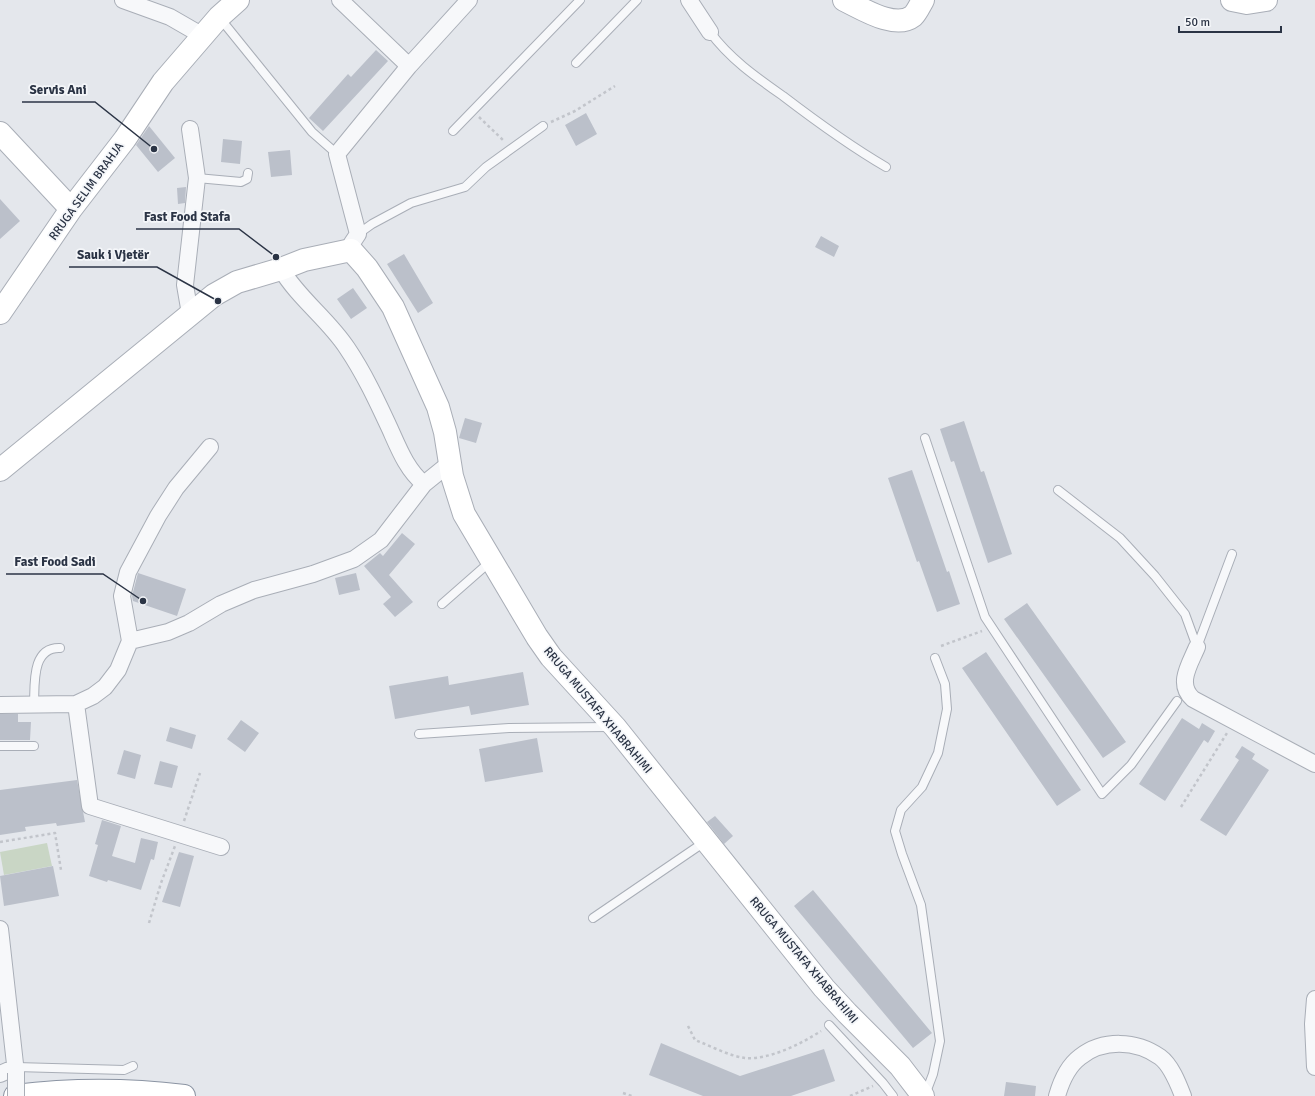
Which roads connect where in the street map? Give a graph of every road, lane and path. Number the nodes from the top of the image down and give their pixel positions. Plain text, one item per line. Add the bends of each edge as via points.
1 (123, 0) edge
2 (238, 0) edge
3 (340, 0) edge
4 (469, 0) edge
5 (580, 0) edge
6 (637, 0) edge
7 (689, 0) edge
8 (844, 0) edge
9 (923, 0) edge
10 (1232, 0) edge
11 (1266, 0) edge
12 (219, 17) junction
13 (710, 32) joint
14 (203, 36) junction
15 (576, 63) dead end
16 (409, 66) junction
17 (615, 86) dead end
18 (473, 111) junction
19 (543, 126) joint
20 (190, 129) dead end
21 (453, 131) dead end
22 (0, 133) edge
23 (511, 147) junction
24 (337, 154) junction
25 (886, 167) dead end
26 (248, 173) dead end
27 (197, 178) junction
28 (71, 209) junction
29 (354, 242) junction
30 (281, 269) junction
31 (0, 313) edge
32 (190, 314) junction
33 (925, 438) dead end
34 (210, 447) dead end
35 (450, 463) junction
36 (0, 470) edge
37 (424, 484) junction
38 (1058, 490) dead end
39 (1232, 554) dead end
40 (492, 560) junction
41 (442, 604) dead end
42 (992, 627) junction
43 (130, 641) junction
44 (941, 646) dead end
45 (1197, 647) junction
46 (60, 648) dead end
47 (935, 658) dead end
48 (1181, 695) junction
49 (34, 704) junction
50 (76, 704) junction
51 (0, 705) edge
52 (615, 727) junction
53 (1228, 730) dead end
54 (418, 734) dead end
55 (0, 746) edge
56 (34, 746) dead end
57 (1315, 764) edge
58 (1181, 807) dead end
59 (707, 841) junction
60 (0, 842) edge
61 (221, 847) dead end
62 (61, 870) dead end
63 (593, 918) dead end
64 (0, 929) edge
65 (4, 997) edge
66 (1315, 999) edge
67 (829, 1025) joint
68 (688, 1026) dead end
69 (133, 1066) dead end
70 (1315, 1067) edge
71 (16, 1070) junction
72 (0, 1074) edge
73 (883, 1082) junction
74 (623, 1093) dead end
75 (15, 1096) edge
76 (184, 1096) edge
77 (632, 1096) edge
78 (850, 1096) edge
79 (892, 1096) edge
80 (924, 1096) edge
81 (1057, 1096) edge
82 (1183, 1096) edge

1 - 14 street via 170,17
2 - 12 main road, RRUGA SELIM BRAHJA
3 - 16 street
4 - 16 street
5 - 18 lane
6 - 15 lane
7 - 13 street
8 - 9 main road via 887,20 896,21 912,16
10 - 11 main road via 1247,3
12 - 14 main road, RRUGA SELIM BRAHJA
12 - 24 lane via 312,132
13 - 25 lane via 742,66 832,134
14 - 28 main road, RRUGA SELIM BRAHJA via 163,82 125,139
16 - 24 street
17 - 19 path via 575,111
18 - 21 lane
18 - 23 path
19 - 23 lane
20 - 27 street
22 - 28 main road
23 - 29 lane via 464,187 411,203 372,224
24 - 29 street
26 - 27 lane via 247,179 241,182
27 - 32 street via 185,285
28 - 31 main road, RRUGA SELIM BRAHJA
29 - 30 main road
29 - 35 main road, RRUGA MUSTAFA XHABRAHIMI via 367,268 393,307 415,353 438,407
30 - 32 main road via 237,282 214,295
30 - 37 street via 289,282 347,347 376,400 401,454 413,475
32 - 36 main road
33 - 42 lane via 985,617
34 - 43 street via 176,488 128,572 122,596
35 - 37 street
35 - 40 main road, RRUGA MUSTAFA XHABRAHIMI via 464,514
37 - 43 street via 382,540 354,559 313,574 254,590 168,632
38 - 45 lane via 1120,538 1155,576 1185,614
39 - 45 lane
40 - 41 lane
40 - 52 main road, RRUGA MUSTAFA XHABRAHIMI via 551,657
42 - 44 path
42 - 48 lane via 1102,794 1130,765
43 - 50 street via 118,670 105,686 93,696
45 - 48 street
46 - 49 lane via 49,650 38,661
47 - 80 lane via 945,684 947,709 938,752 922,787 901,810 896,831 921,905 940,1041 933,1074
48 - 57 street
49 - 50 street
49 - 51 street
50 - 61 street via 90,806
52 - 54 lane via 509,728
52 - 59 main road, RRUGA MUSTAFA XHABRAHIMI
53 - 58 path
55 - 56 lane
59 - 63 lane
59 - 80 main road, RRUGA MUSTAFA XHABRAHIMI via 824,988 900,1066
60 - 62 path via 55,834
64 - 65 street
65 - 71 street
66 - 70 street
67 - 68 path via 811,1037 774,1054 746,1058 695,1040
67 - 73 lane
69 - 71 lane via 124,1070
71 - 72 street
71 - 75 street, bridge
73 - 78 path
73 - 79 lane
74 - 77 path
75 - 76 main road via 96,1090
81 - 82 street via 1063,1078 1079,1057 1099,1046 1118,1043 1140,1047 1161,1058 1177,1080

